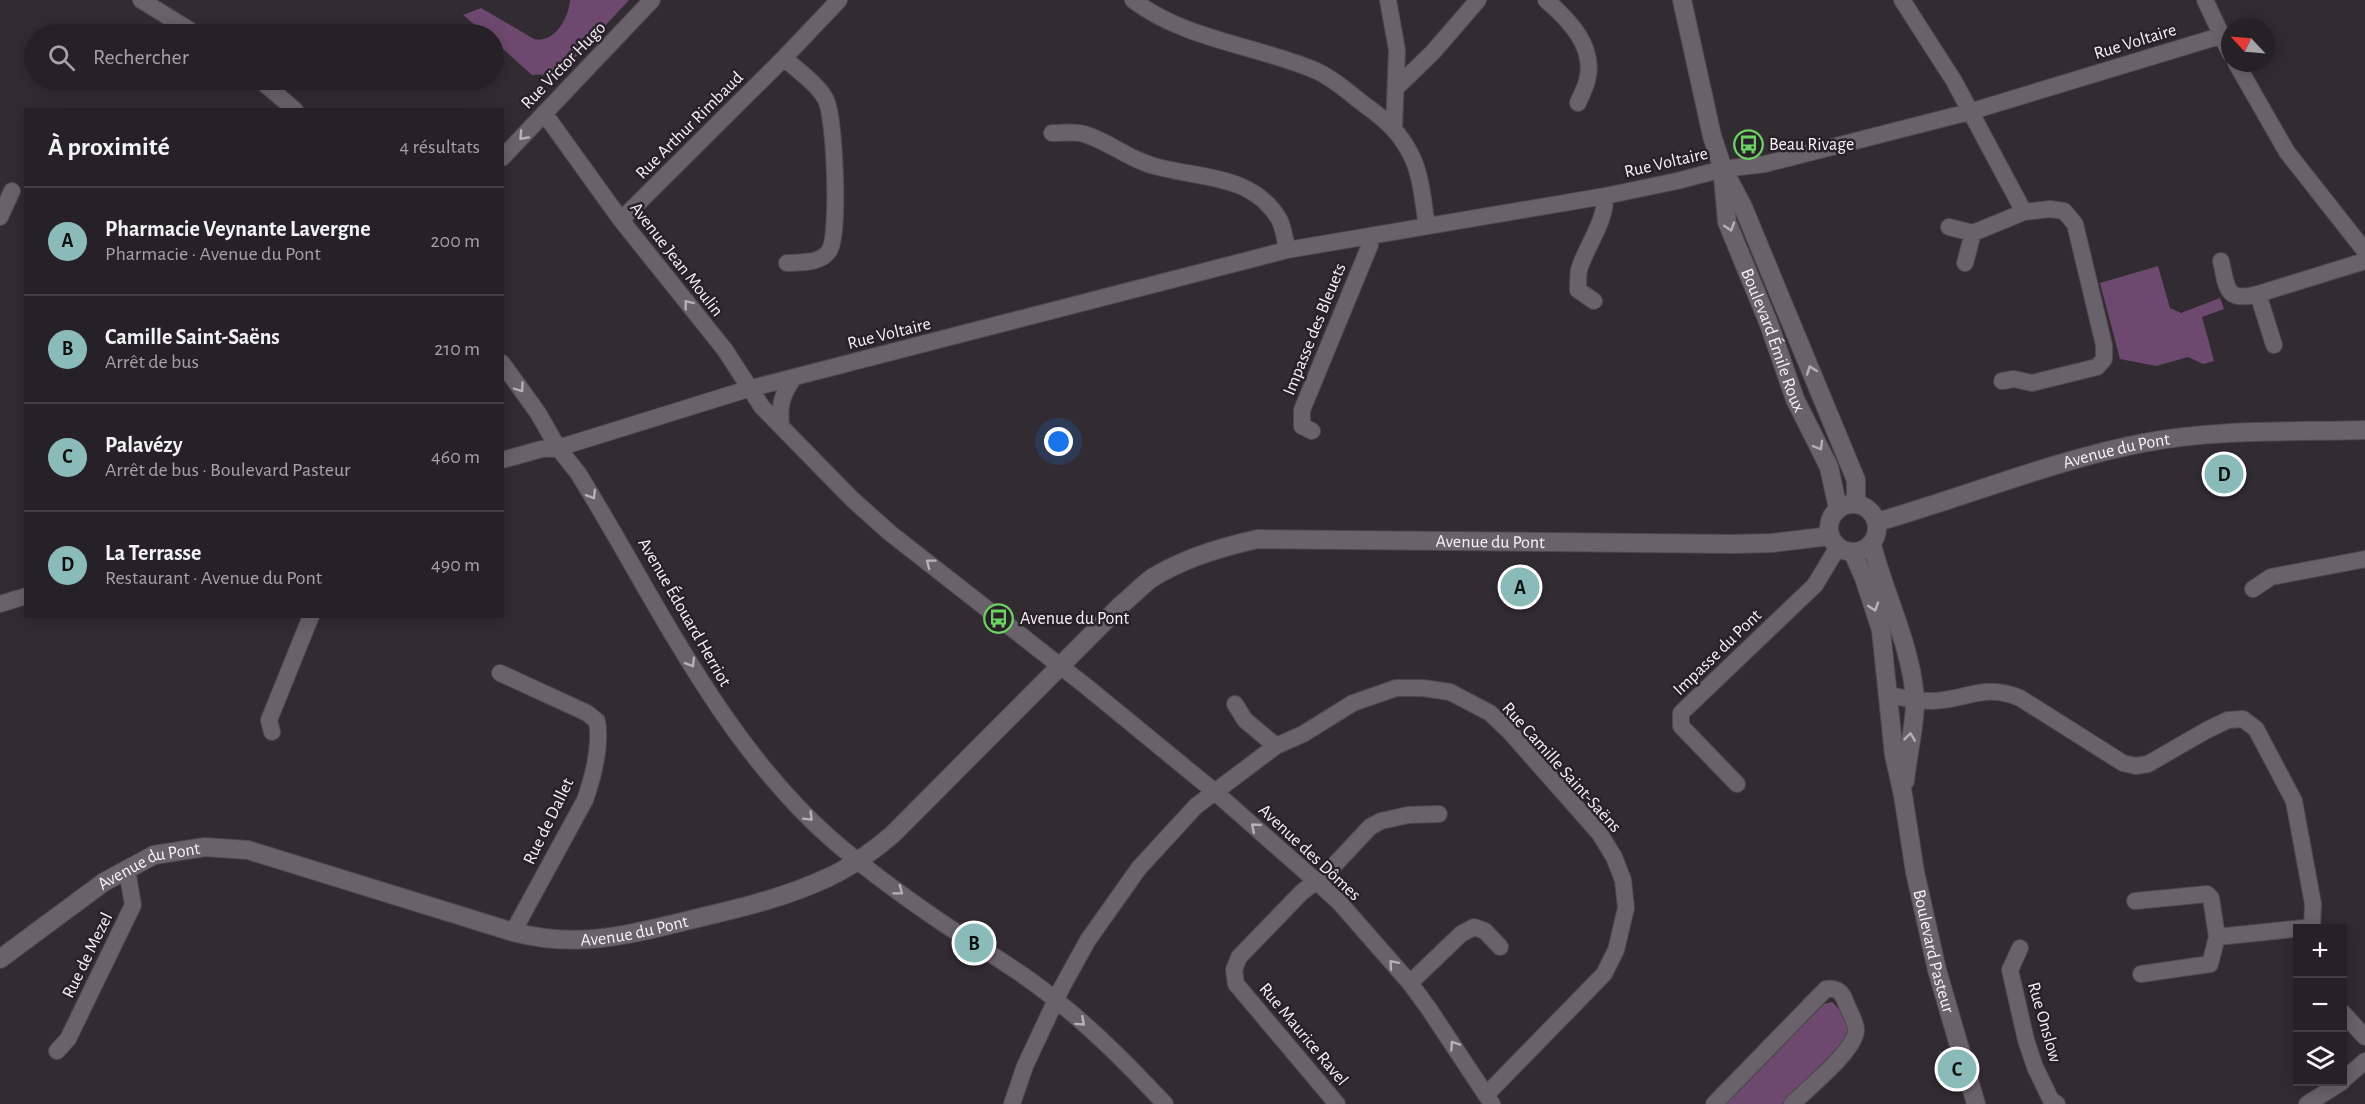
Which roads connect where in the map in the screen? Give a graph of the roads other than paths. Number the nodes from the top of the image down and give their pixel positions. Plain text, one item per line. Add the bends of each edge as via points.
1 (141, 0) edge
2 (652, 0) edge
3 (839, 0) edge
4 (1133, 0) edge
5 (1388, 0) edge
6 (1478, 0) edge
7 (1546, 0) edge
8 (1682, 0) edge
9 (1902, 0) edge
10 (2205, 0) edge
11 (180, 24) edge
12 (2220, 36) joint
13 (784, 58) junction
14 (2241, 72) edge
15 (1396, 88) junction
16 (272, 90) edge
17 (1578, 103) dead end
18 (293, 108) edge
19 (1969, 112) junction
20 (544, 113) junction
21 (1394, 128) junction
22 (1052, 133) dead end
23 (504, 156) edge
24 (1723, 169) junction
25 (12, 191) dead end
26 (1605, 196) junction
27 (2024, 213) junction
28 (0, 217) edge
29 (621, 220) junction
30 (1427, 226) junction
31 (1949, 227) dead end
32 (1974, 233) junction
33 (1369, 238) junction
34 (1287, 250) junction
35 (2365, 251) edge
36 (2221, 261) dead end
37 (2365, 261) edge
38 (787, 263) dead end
39 (1965, 263) dead end
40 (2258, 294) junction
41 (1594, 301) dead end
42 (2274, 345) dead end
43 (504, 366) edge
44 (793, 379) junction
45 (2002, 381) dead end
46 (748, 389) junction
47 (782, 426) junction
48 (2365, 430) edge
49 (1312, 431) dead end
50 (558, 448) junction
51 (504, 459) edge
52 (1856, 504) junction
53 (1838, 509) junction
54 (1877, 522) junction
55 (1872, 544) junction
56 (1840, 545) junction
57 (2365, 559) edge
58 (2253, 589) dead end
59 (24, 597) edge
60 (0, 604) edge
61 (310, 618) edge
62 (1060, 668) junction
63 (501, 673) dead end
64 (1888, 695) junction
65 (1915, 700) junction
66 (1235, 704) dead end
67 (272, 732) dead end
68 (1276, 746) junction
69 (1737, 784) dead end
70 (1215, 792) junction
71 (1903, 795) junction
72 (1439, 814) dead end
73 (858, 861) junction
74 (127, 870) junction
75 (1316, 881) junction
76 (2135, 901) dead end
77 (2312, 924) edge
78 (2293, 930) edge
79 (513, 932) junction
80 (2217, 937) junction
81 (1500, 947) dead end
82 (2020, 948) dead end
83 (0, 959) edge
84 (2141, 974) dead end
85 (1410, 983) junction
86 (1057, 1000) junction
87 (2347, 1017) edge
88 (2365, 1037) edge
89 (57, 1051) dead end
90 (2365, 1062) edge
91 (2347, 1077) edge
92 (2334, 1086) edge
93 (1489, 1099) edge
94 (1012, 1104) edge
95 (1165, 1104) edge
96 (1337, 1104) edge
97 (1714, 1104) edge
98 (1792, 1104) edge
99 (1976, 1104) edge
100 (2058, 1104) edge
101 (2307, 1104) edge

1 - 11 street
2 - 20 street, Rue Victor Hugo
3 - 13 street, Rue Arthur Rimbaud
4 - 21 street via 1177,25 1313,69 1336,82
5 - 15 street via 1396,50
6 - 15 street
7 - 17 street via 1577,31 1589,56 1588,80
8 - 24 main road, Boulevard Émile Roux
9 - 19 street via 1954,81
10 - 12 street
12 - 19 street, Rue Voltaire
13 - 29 street, Rue Arthur Rimbaud
13 - 38 street via 819,90 832,119 836,232 830,251 816,260
14 - 35 street via 2287,152
15 - 21 street
16 - 18 street
19 - 24 street, Rue Voltaire via 1765,164
19 - 27 street
20 -> 23 street, Rue Victor Hugo
20 - 29 street, Avenue Jean Moulin
21 - 30 street via 1412,158
22 - 34 street via 1082,133 1152,166 1234,183 1265,203 1279,219
24 - 26 street, Rue Voltaire
52 -> 24 main road, Boulevard Émile Roux via 1856,480 1743,207
24 -> 53 main road, Boulevard Émile Roux via 1727,222 1796,399 1829,467
25 - 28 street
26 - 30 street, Rue Voltaire
26 - 41 street via 1599,224 1579,271 1578,290
27 - 32 street
27 - 45 street via 2050,208 2064,211 2075,224 2104,358 2097,367 2032,383
46 -> 29 street, Avenue Jean Moulin via 725,350
30 - 33 street, Rue Voltaire
31 - 32 street
32 - 39 street
33 - 34 street, Rue Voltaire
33 - 49 street, Impasse des Bleuets via 1370,245 1302,410 1302,426
34 - 44 street, Rue Voltaire
36 - 40 street via 2233,294 2242,298
37 - 40 street
40 - 42 street
43 -> 50 street, Avenue Édouard Herriot
44 - 46 street, Rue Voltaire
44 - 47 street via 779,408
46 - 47 street, Avenue Jean Moulin
46 - 50 street, Rue Voltaire
62 -> 47 street, Avenue Jean Moulin via 890,533
48 - 54 main road, Avenue du Pont via 2213,435 2140,444
50 - 51 street, Rue Voltaire
50 -> 73 street, Avenue Édouard Herriot via 578,473 727,720 807,815
52 - 53 main road
52 - 54 main road via 1870,510
53 - 56 main road via 1830,521
54 - 55 main road
55 - 56 main road via 1866,549
55 - 65 main road, Boulevard Pasteur via 1902,632
56 - 62 main road, Avenue du Pont via 1258,539 1224,546 1151,579
56 -> 64 main road, Boulevard Pasteur via 1864,578 1881,630
56 - 69 street, Impasse du Pont via 1815,585 1681,713 1681,726
57 - 58 street via 2271,577
59 - 60 street
61 - 67 street via 269,720
62 - 70 street, Avenue des Dômes
62 - 73 main road, Avenue du Pont via 893,834
63 - 79 street, Rue de Dallet via 587,713 597,721 599,733 585,800
64 - 65 street
64 - 71 main road, Boulevard Pasteur
71 -> 65 main road, Boulevard Pasteur
65 - 77 street via 2003,691 2123,763 2136,766 2148,764 2228,720 2242,719 2256,729 2294,801 2313,904
66 - 68 street via 1245,720
68 - 70 street, Rue Camille Saint-Saëns
68 - 93 street, Rue Camille Saint-Saëns via 1353,703 1396,688 1450,692 1490,712 1510,732 1600,834 1614,857 1623,880 1626,908 1616,950 1604,974
75 -> 70 street, Avenue des Dômes
70 - 86 street, Rue Camille Saint-Saëns via 1196,806 1139,868 1088,940
71 - 99 main road, Boulevard Pasteur via 1937,970
72 - 75 street, Rue Maurice Ravel via 1381,821 1370,827
73 - 79 main road, Avenue du Pont via 813,884 751,905 609,939 540,938
73 -> 86 street, Avenue Édouard Herriot
74 - 79 main road, Avenue du Pont via 154,855 205,847 248,850
74 - 83 main road, Avenue du Pont via 104,882
74 - 89 street, Rue de Mezel via 133,905 68,1039
85 -> 75 street, Avenue des Dômes
75 - 96 street, Rue Maurice Ravel via 1239,957 1234,969 1236,984
76 - 80 street via 2207,894
78 - 80 street
80 - 84 street via 2210,964
81 - 85 street via 1485,931 1474,927 1461,934
82 - 100 street, Rue Onslow via 2010,970 2026,1040 2051,1100
93 -> 85 street, Avenue des Dômes
86 - 94 street, Rue Camille Saint-Saëns via 1025,1066
86 -> 95 street, Avenue Édouard Herriot
87 - 88 street
90 - 91 street
92 - 101 street
97 - 98 street via 1826,989 1834,988 1843,993 1856,1029 1853,1039 1847,1050

